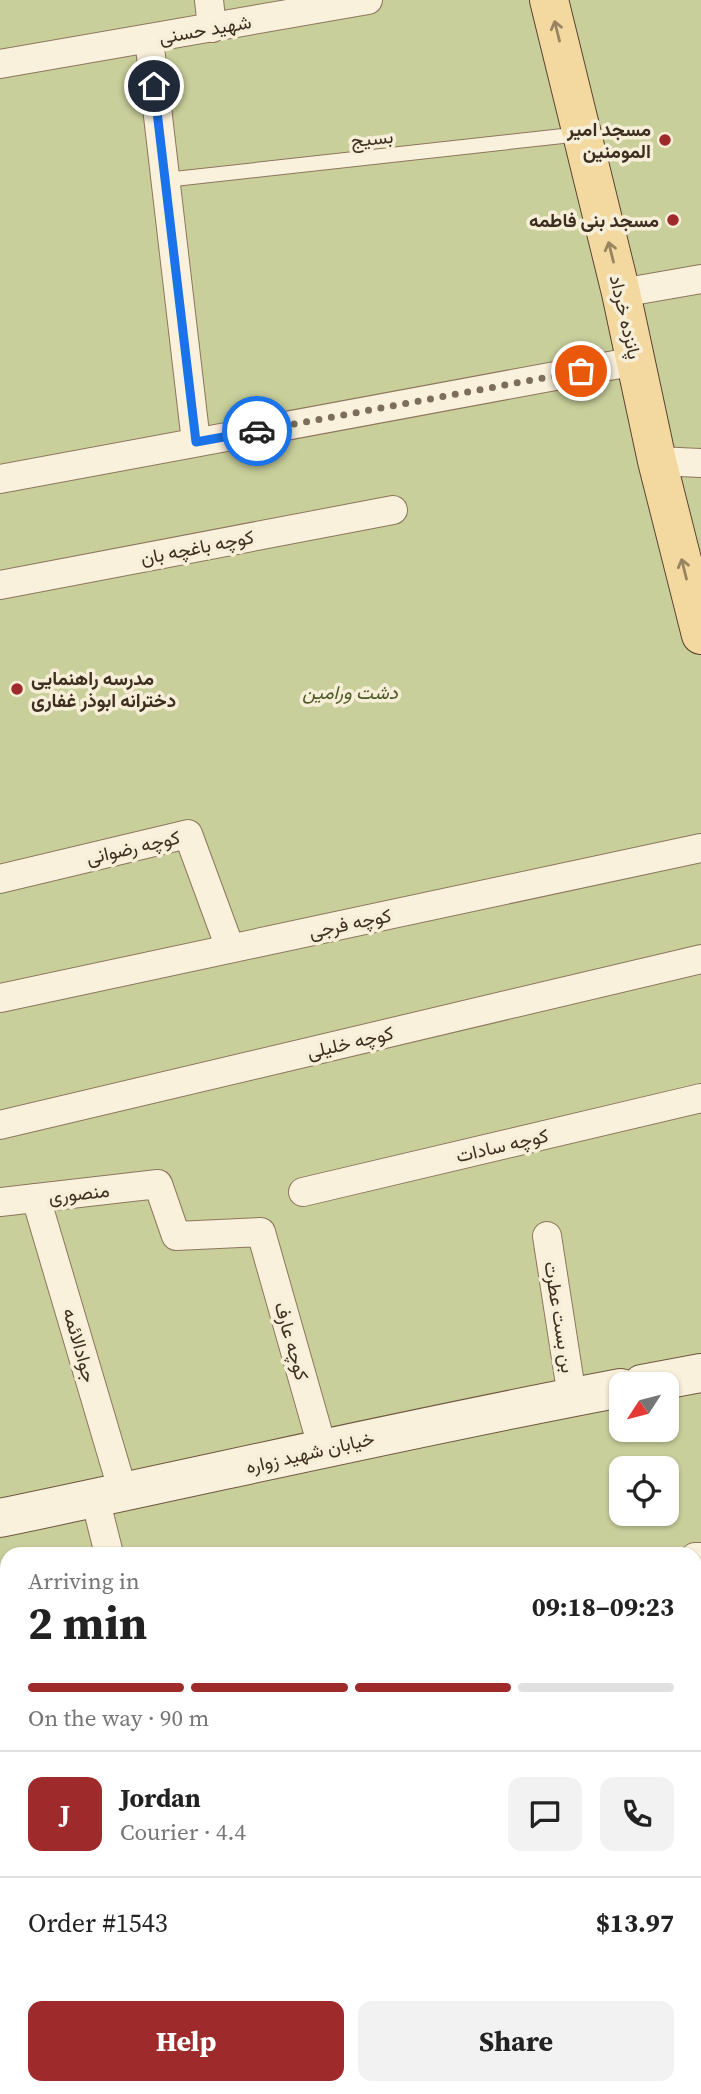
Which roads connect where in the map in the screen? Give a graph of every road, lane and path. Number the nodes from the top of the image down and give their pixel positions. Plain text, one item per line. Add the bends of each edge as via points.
1 (209, 0) edge
2 (368, 0) edge
3 (549, 0) edge
4 (212, 28) junction
5 (149, 38) junction
6 (0, 64) edge
7 (582, 134) junction
8 (165, 180) junction
9 (701, 279) edge
10 (621, 293) junction
11 (636, 361) junction
12 (196, 442) junction
13 (657, 461) junction
14 (701, 463) edge
15 (0, 479) edge
16 (393, 510) dead end
17 (0, 585) edge
18 (701, 635) edge
19 (701, 848) edge
20 (0, 879) edge
21 (230, 948) junction
22 (701, 959) edge
23 (0, 998) edge
24 (701, 1098) edge
25 (0, 1125) edge
26 (303, 1192) dead end
27 (36, 1198) junction
28 (0, 1202) edge
29 (261, 1232) joint
30 (547, 1236) dead end
31 (701, 1373) edge
32 (679, 1377) edge
33 (609, 1390) edge
34 (572, 1397) junction
35 (323, 1450) junction
36 (109, 1495) junction
37 (0, 1518) edge
38 (109, 1547) edge

1 - 4 street
2 - 4 street, شهید حسنی
7 -> 3 main road, پانزده خرداد
4 - 5 street, شهید حسنی
5 - 6 street, شهید حسنی
5 - 8 street
7 - 8 lane, بسیج
10 -> 7 main road, پانزده خرداد
8 - 12 street
9 - 10 street
10 - 11 main road, پانزده خرداد
11 - 12 street
11 - 13 main road, پانزده خرداد
12 - 15 street
13 - 14 street
18 -> 13 main road, پانزده خرداد
16 - 17 street, کوچه باغچه بان
19 - 21 street, کوچه فرجی
20 - 21 street, کوچه رضوانی via 188,834
21 - 23 street, کوچه فرجی
22 - 25 street, کوچه خلیلی
24 - 26 street, کوچه سادات
27 - 28 street, منصوری
27 - 29 street, منصوری via 158,1184 176,1236
27 - 36 street, جوادالائمه
29 - 35 street, کوچه عارف
30 - 34 street, بن بست عطرت
31 - 32 street
33 - 34 street, خیابان شهید زواره
34 - 35 street, خیابان شهید زواره
35 - 36 street, خیابان شهید زواره
36 - 37 street, خیابان شهید زواره
36 - 38 street, جوادالائمه

